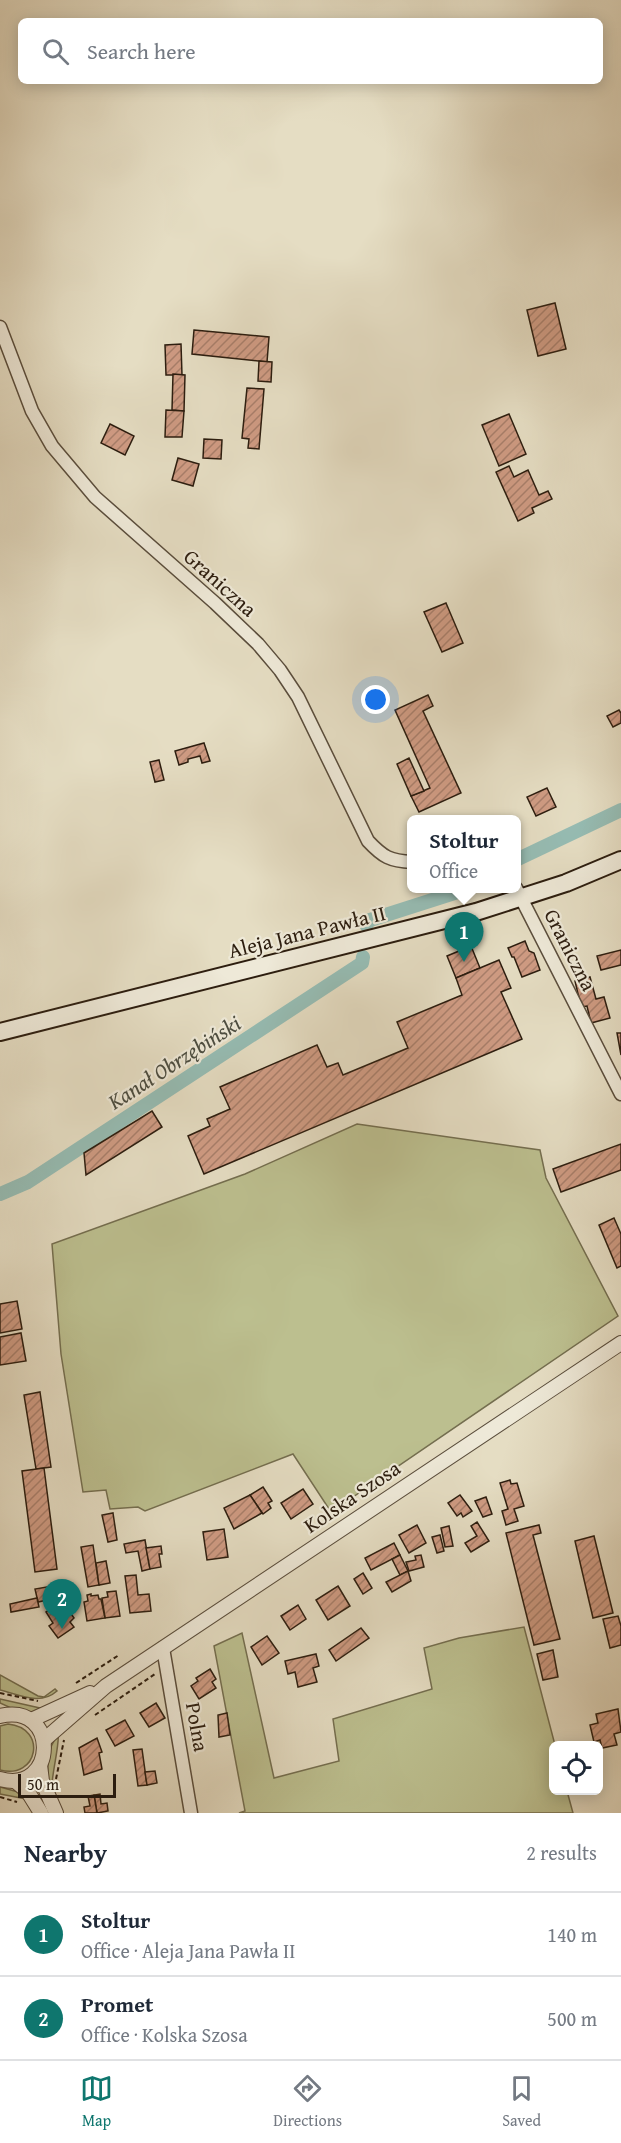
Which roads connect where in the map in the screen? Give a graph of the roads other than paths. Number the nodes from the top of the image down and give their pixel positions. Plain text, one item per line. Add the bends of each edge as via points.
1 (0, 327) edge
2 (621, 860) edge
3 (407, 862) edge
4 (519, 893) edge
5 (521, 893) edge
6 (0, 1032) edge
7 (621, 1094) edge
8 (621, 1343) edge
9 (163, 1648) junction
10 (106, 1686) junction
11 (0, 1715) edge
12 (31, 1720) junction
13 (44, 1740) junction
14 (40, 1766) junction
15 (0, 1779) edge
16 (15, 1781) junction
17 (41, 1813) edge
18 (56, 1813) edge
19 (191, 1813) edge

1 - 3 street, Graniczna via 32,411 52,446 95,497 258,644 298,697 368,841 393,861
2 - 5 main road, Aleja Jana Pawła II via 566,883
4 - 6 main road, Aleja Jana Pawła II via 435,923
4 - 7 street, Graniczna
8 - 9 street, Kolska Szosa
9 - 10 street, Kolska Szosa
9 - 19 street, Polna
10 - 12 street, Kolska Szosa
10 - 13 street, Kolska Szosa
11 - 12 street via 16,1714
12 - 13 street
13 - 14 street
14 - 16 street
14 - 18 street
15 - 16 street
16 - 17 street via 28,1792

